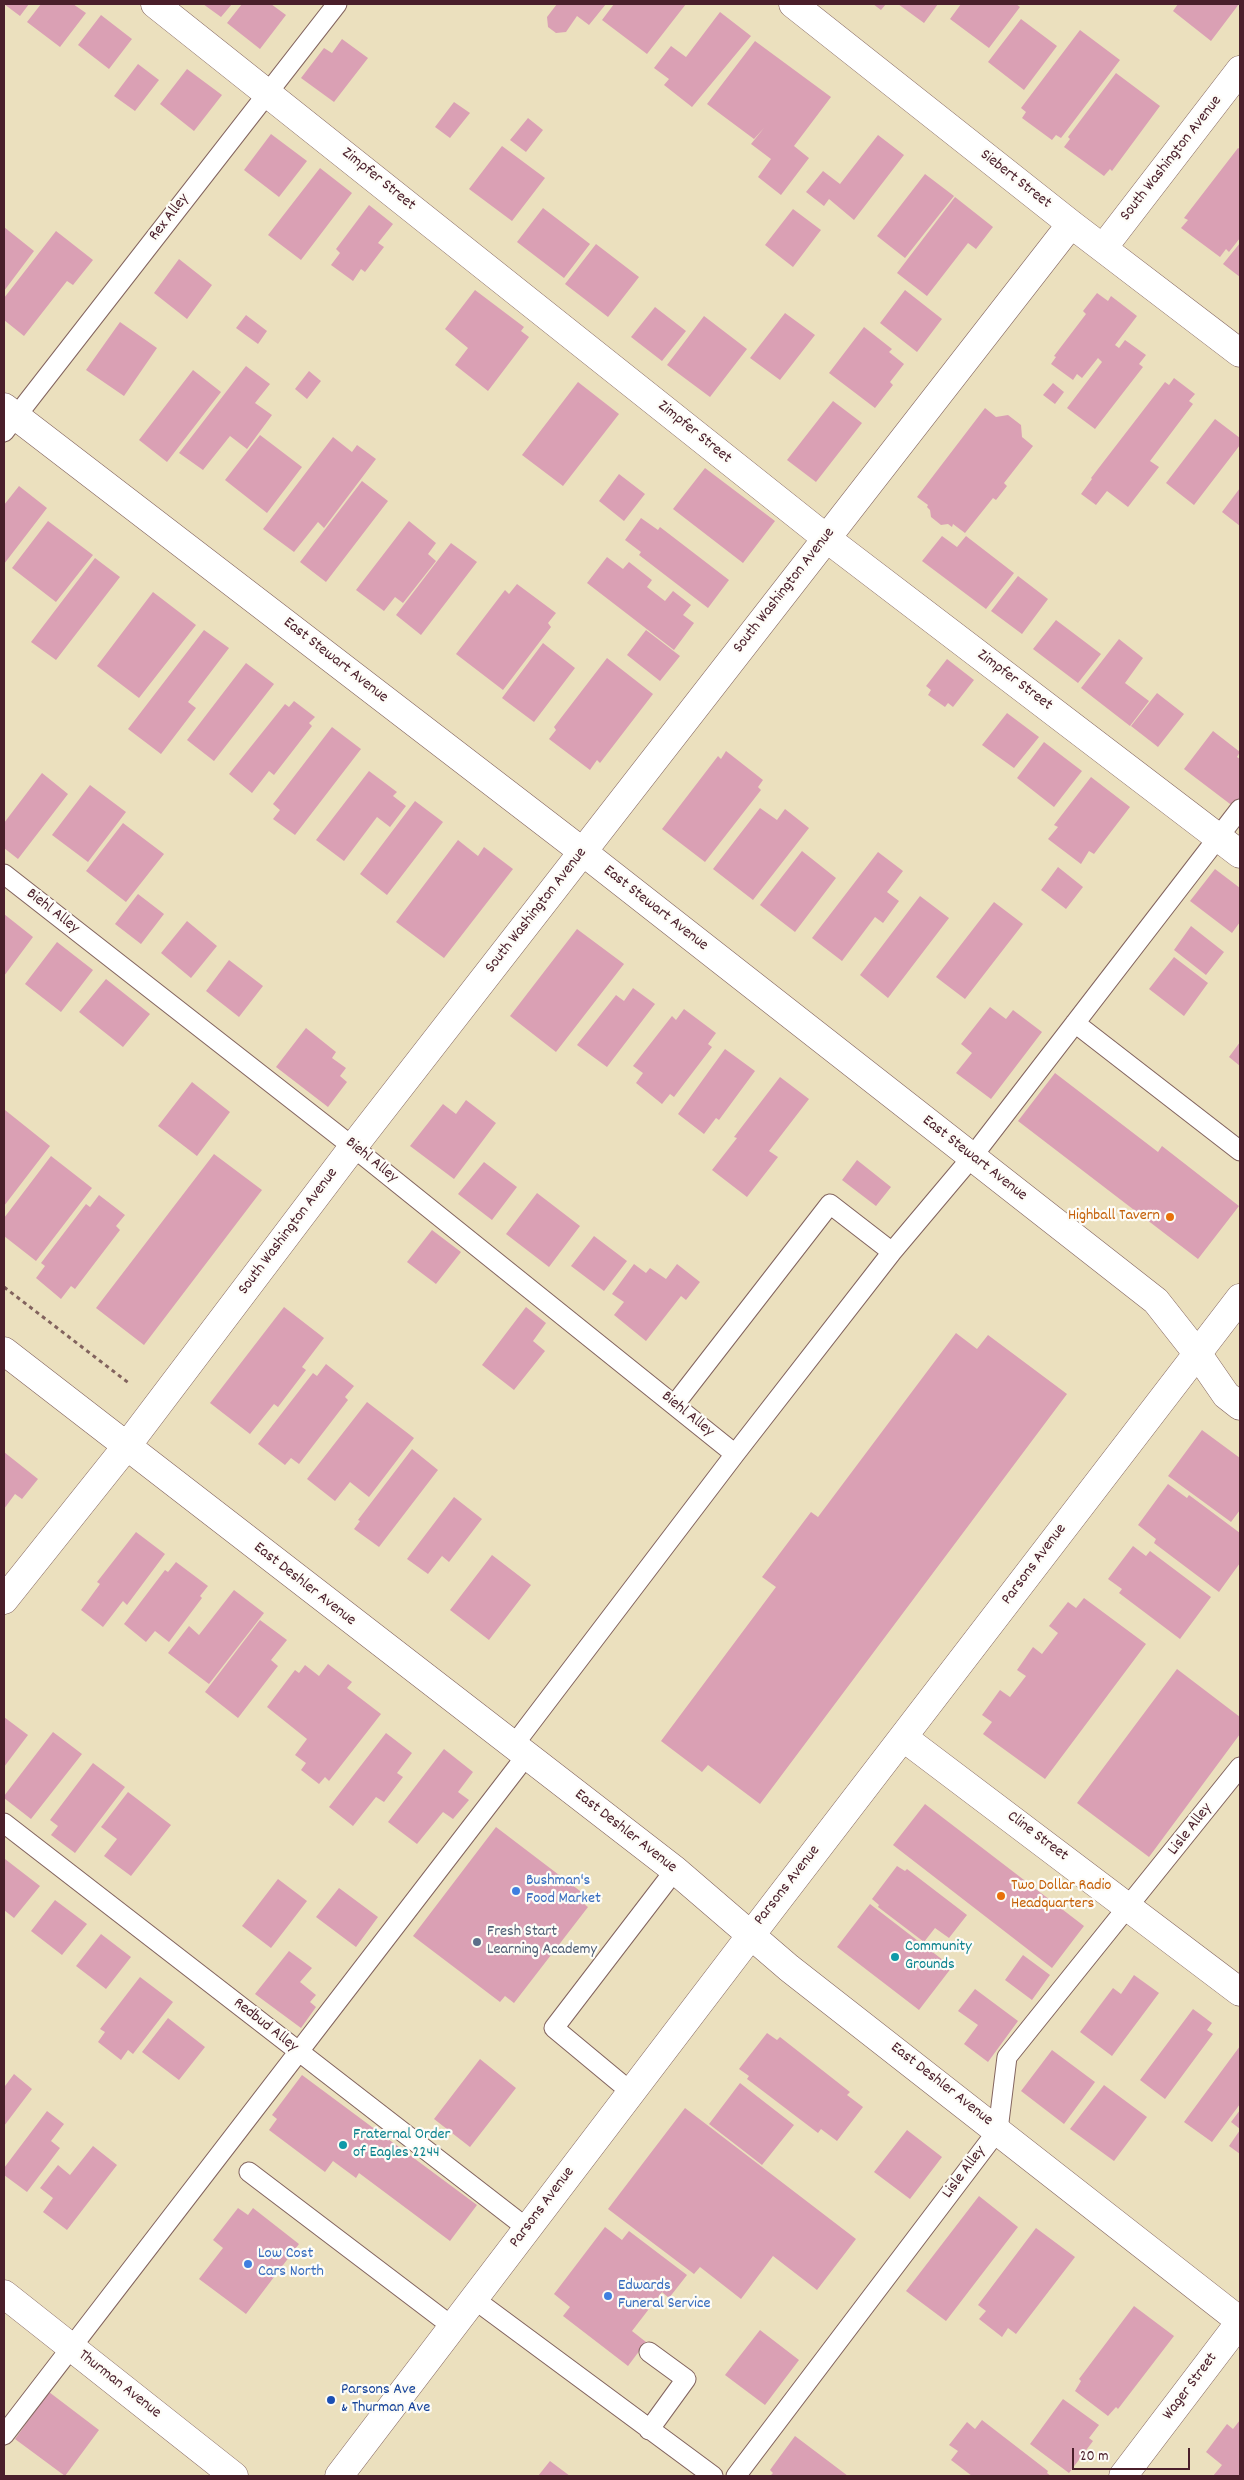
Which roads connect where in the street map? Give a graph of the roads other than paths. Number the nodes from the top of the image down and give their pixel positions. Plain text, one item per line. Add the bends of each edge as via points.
1 (154, 4) edge
2 (337, 4) edge
3 (793, 4) edge
4 (1240, 70) edge
5 (268, 92) junction
6 (1071, 224) junction
7 (1103, 248) junction
8 (1240, 353) edge
9 (8, 418) edge
10 (826, 538) junction
11 (1240, 809) edge
12 (1218, 837) junction
13 (583, 852) junction
14 (1240, 854) edge
15 (4, 874) edge
16 (1075, 1023) junction
17 (353, 1147) junction
18 (1240, 1151) edge
19 (972, 1157) junction
20 (892, 1252) junction
21 (1240, 1298) edge
22 (4, 1351) edge
23 (1197, 1353) junction
24 (675, 1404) junction
25 (1240, 1406) edge
26 (126, 1446) junction
27 (735, 1454) junction
28 (4, 1600) edge
29 (904, 1738) junction
30 (520, 1751) junction
31 (1240, 1767) edge
32 (4, 1823) edge
33 (675, 1870) junction
34 (1129, 1908) junction
35 (750, 1935) junction
36 (1240, 1992) edge
37 (298, 2052) junction
38 (631, 2092) junction
39 (998, 2130) junction
40 (249, 2172) dead end
41 (528, 2228) junction
42 (4, 2294) edge
43 (474, 2299) junction
44 (1240, 2322) edge
45 (453, 2327) junction
46 (70, 2346) junction
47 (649, 2352) dead end
48 (649, 2430) junction
49 (4, 2435) edge
50 (234, 2476) edge
51 (339, 2476) edge
52 (713, 2476) edge
53 (736, 2476) edge
54 (1123, 2476) edge

1 - 5 street, Zimpfer Street
2 - 5 lane, Rex Alley
3 - 6 street, Siebert Street
4 - 7 street, South Washington Avenue
5 - 9 lane, Rex Alley
5 - 10 street, Zimpfer Street
6 - 7 street, Siebert Street
6 - 10 street, South Washington Avenue
7 - 8 street, Siebert Street
9 - 13 street, East Stewart Avenue
10 - 12 street, Zimpfer Street
10 - 13 street, South Washington Avenue
11 - 12 lane
12 - 14 street, Zimpfer Street
12 - 16 lane
13 - 17 street, South Washington Avenue
13 - 19 street, East Stewart Avenue
15 - 17 lane, Biehl Alley
16 - 18 lane
16 - 19 lane
17 - 24 lane, Biehl Alley
17 - 26 street, South Washington Avenue
19 - 20 lane
19 - 23 street, East Stewart Avenue via 1156,1301
20 - 24 lane via 830,1204
20 - 27 lane
21 - 23 street, Parsons Avenue
22 - 26 street, East Deshler Avenue
23 - 25 street, East Stewart Avenue via 1226,1396
23 - 29 street, Parsons Avenue
24 - 27 lane, Biehl Alley
26 - 28 street, South Washington Avenue
26 - 30 street, East Deshler Avenue
27 - 30 lane
29 - 34 street, Cline Street
29 - 35 street, Parsons Avenue
30 - 33 street, East Deshler Avenue
30 - 37 lane
31 - 34 lane, Lisle Alley
32 - 37 lane, Redbud Alley
33 - 35 street, East Deshler Avenue
33 - 38 lane via 554,2028
34 - 36 street, Cline Street
34 - 39 lane, Lisle Alley via 1007,2057
35 - 38 street, Parsons Avenue
35 - 39 street, East Deshler Avenue
37 - 41 lane, Redbud Alley
37 - 46 lane
38 - 41 street, Parsons Avenue
39 - 44 street, East Deshler Avenue
39 - 53 lane, Lisle Alley
40 - 45 lane
41 - 43 street, Parsons Avenue
42 - 46 street, Thurman Avenue
43 - 45 street, Parsons Avenue
43 - 48 lane
44 - 54 street, Wager Street
45 - 51 street, Parsons Avenue
46 - 49 lane
46 - 50 street, Thurman Avenue
47 - 48 lane via 686,2379
48 - 52 lane

